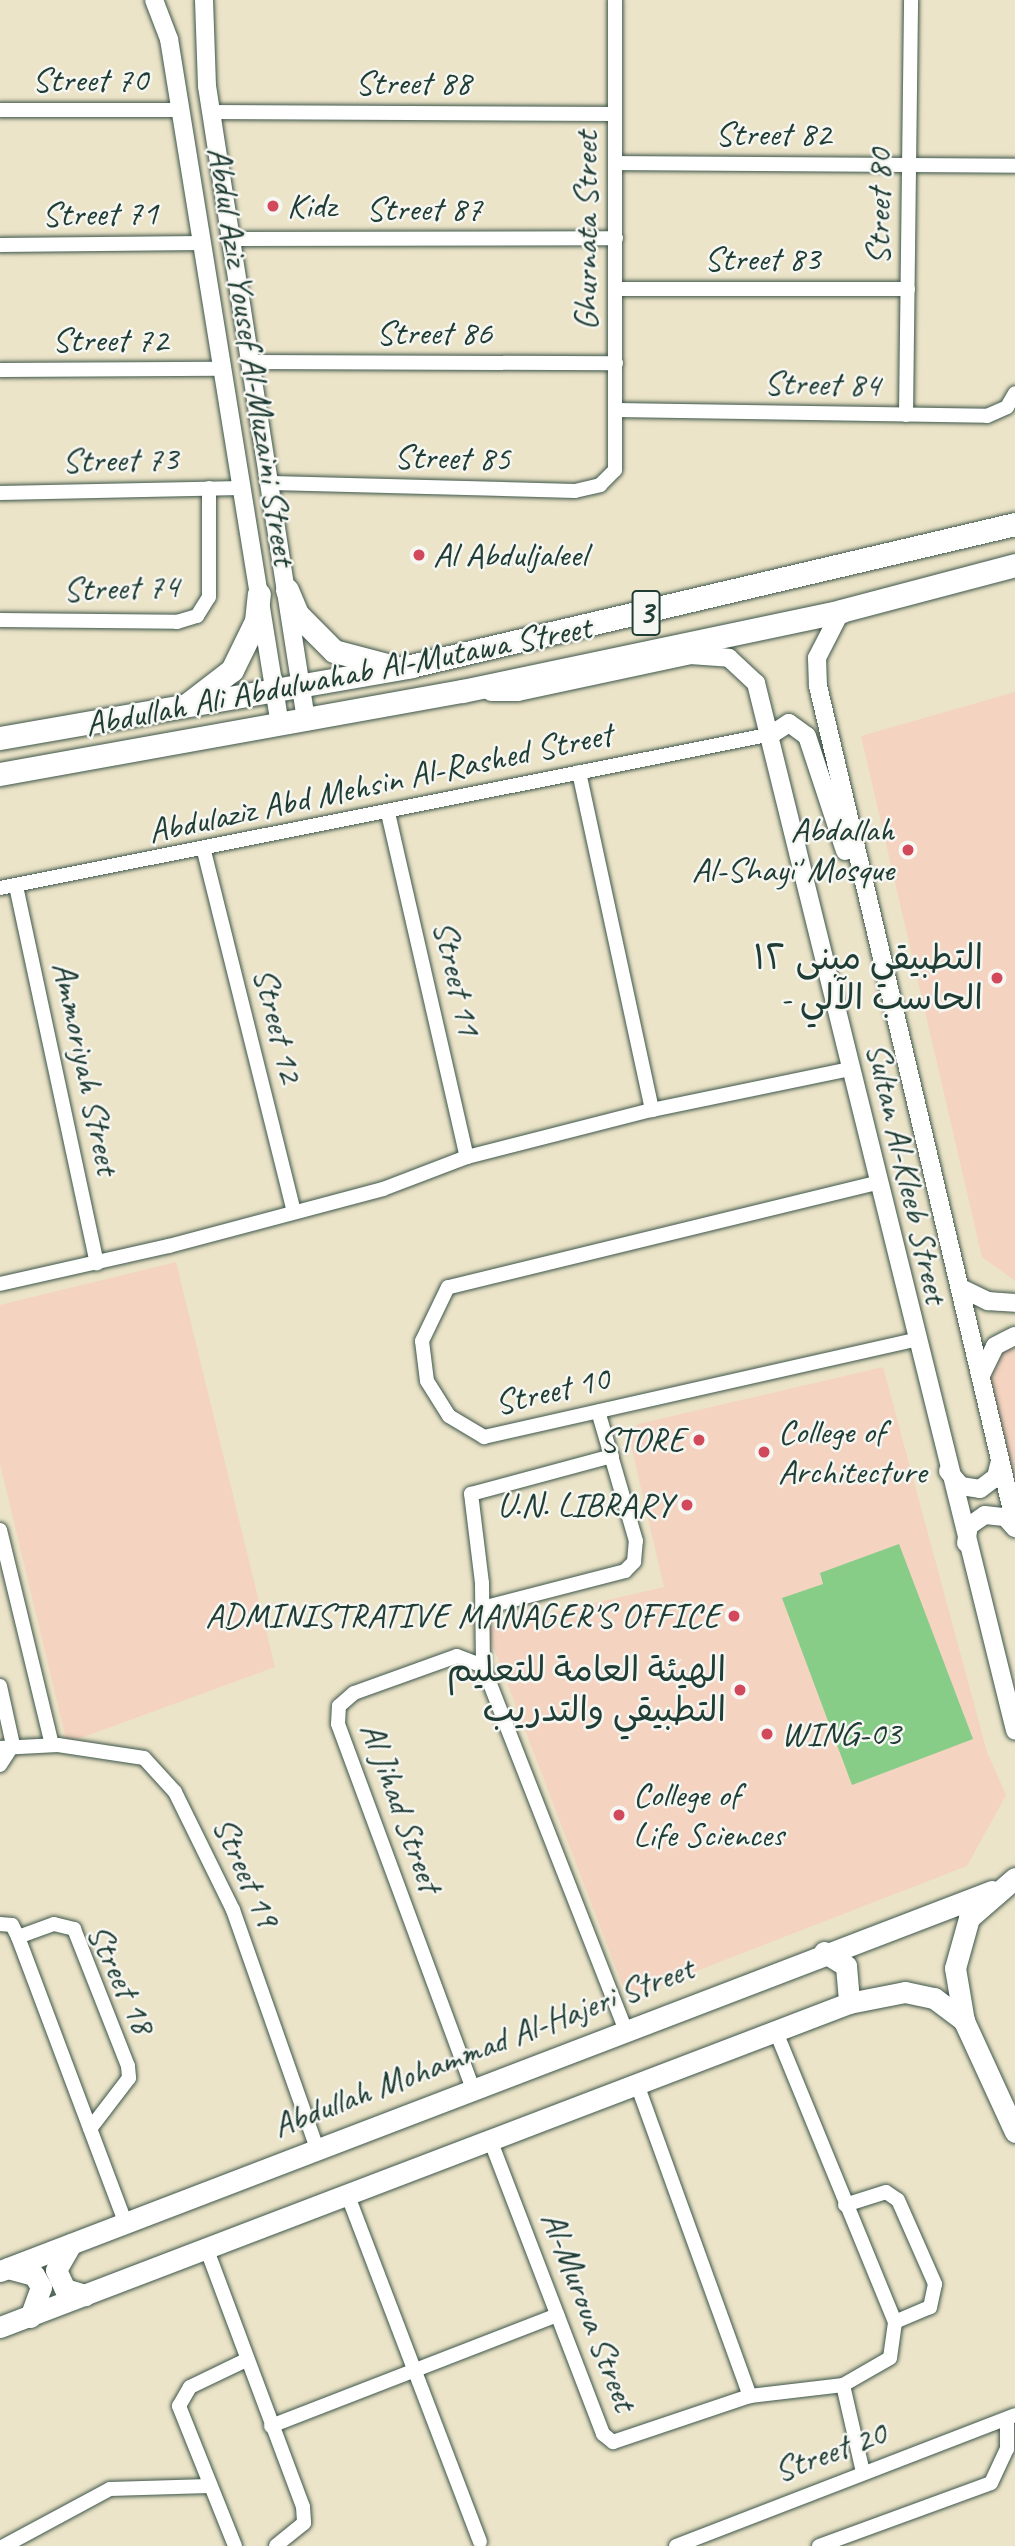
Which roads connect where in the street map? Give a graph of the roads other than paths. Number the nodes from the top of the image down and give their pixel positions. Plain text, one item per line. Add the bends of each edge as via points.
1 (154, 0) edge
2 (204, 0) edge
3 (615, 0) edge
4 (911, 0) edge
5 (0, 110) edge
6 (180, 110) junction
7 (211, 112) junction
8 (615, 114) junction
9 (615, 163) junction
10 (909, 164) junction
11 (1015, 166) edge
12 (223, 182) junction
13 (193, 191) junction
14 (616, 238) junction
15 (233, 239) junction
16 (202, 243) junction
17 (0, 245) edge
18 (616, 289) junction
19 (908, 289) junction
20 (252, 362) junction
21 (616, 363) junction
22 (221, 369) junction
23 (0, 370) edge
24 (257, 393) junction
25 (1015, 393) edge
26 (226, 398) junction
27 (616, 410) junction
28 (906, 415) junction
29 (617, 462) joint
30 (272, 483) junction
31 (209, 488) junction
32 (241, 488) junction
33 (0, 493) edge
34 (1015, 524) edge
35 (1015, 565) edge
36 (288, 590) junction
37 (259, 594) junction
38 (841, 611) junction
39 (0, 620) edge
40 (411, 666) junction
41 (302, 688) junction
42 (463, 691) junction
43 (274, 693) junction
44 (163, 712) junction
45 (306, 720) junction
46 (280, 725) junction
47 (772, 734) junction
48 (0, 738) edge
49 (579, 772) junction
50 (0, 774) edge
51 (388, 813) junction
52 (204, 851) junction
53 (16, 886) junction
54 (0, 888) edge
55 (873, 925) junction
56 (850, 1069) junction
57 (652, 1110) junction
58 (467, 1157) junction
59 (876, 1183) junction
60 (294, 1212) junction
61 (97, 1263) junction
62 (0, 1284) edge
63 (961, 1288) junction
64 (1015, 1303) edge
65 (1015, 1336) edge
66 (915, 1340) junction
67 (981, 1374) junction
68 (597, 1411) junction
69 (612, 1456) junction
70 (1000, 1458) junction
71 (948, 1471) junction
72 (1015, 1526) edge
73 (0, 1530) edge
74 (966, 1545) junction
75 (482, 1608) junction
76 (482, 1666) junction
77 (0, 1686) edge
78 (1015, 1730) edge
79 (52, 1745) junction
80 (7, 1746) edge
81 (0, 1765) edge
82 (1007, 1881) edge
83 (0, 1924) edge
84 (18, 1937) junction
85 (824, 1952) junction
86 (849, 2003) junction
87 (964, 2021) junction
88 (625, 2028) junction
89 (776, 2032) junction
90 (638, 2087) junction
91 (473, 2089) junction
92 (90, 2129) junction
93 (1013, 2132) edge
94 (491, 2143) junction
95 (316, 2146) junction
96 (348, 2196) junction
97 (845, 2205) junction
98 (125, 2222) junction
99 (71, 2244) junction
100 (207, 2250) junction
101 (4, 2269) edge
102 (85, 2295) junction
103 (557, 2315) junction
104 (30, 2317) junction
105 (895, 2322) junction
106 (0, 2327) edge
107 (246, 2360) junction
108 (414, 2370) junction
109 (843, 2385) junction
110 (750, 2396) junction
111 (1011, 2417) edge
112 (271, 2426) junction
113 (863, 2472) junction
114 (209, 2486) junction
115 (480, 2542) dead end
116 (4, 2546) edge
117 (235, 2546) edge
118 (276, 2546) edge
119 (676, 2546) edge
120 (819, 2546) edge

1 - 6 street, Abdul Aziz Yousef Al-Muzaini Street via 169,39
2 - 7 street, Abdul Aziz Yousef Al-Muzaini Street
3 - 8 street, Ghurnata Street
4 - 10 street, Street 80
5 - 6 street, Street 70
6 - 13 street, Abdul Aziz Yousef Al-Muzaini Street
7 - 8 street, Street 88
7 - 12 street, Abdul Aziz Yousef Al-Muzaini Street
8 - 9 street, Ghurnata Street
9 - 10 street, Street 82
9 - 14 street, Ghurnata Street
10 - 11 street, Street 82
10 - 19 street, Street 80
12 - 13 street via 205,176
12 - 15 street, Abdul Aziz Yousef Al-Muzaini Street
13 - 16 street, Abdul Aziz Yousef Al-Muzaini Street
14 - 15 street, Street 87
14 - 18 street, Ghurnata Street
15 - 20 street, Abdul Aziz Yousef Al-Muzaini Street
16 - 17 street, Street 71
16 - 22 street, Abdul Aziz Yousef Al-Muzaini Street
18 - 19 street, Street 83
18 - 21 street, Ghurnata Street
19 - 28 street, Street 80
20 - 21 street, Street 86
20 - 24 street, Abdul Aziz Yousef Al-Muzaini Street
21 - 27 street, Ghurnata Street
22 - 23 street, Street 72
22 - 26 street, Abdul Aziz Yousef Al-Muzaini Street
24 - 26 street via 243,409
24 - 30 street, Abdul Aziz Yousef Al-Muzaini Street
25 - 28 street, Street 84 via 1007,407 986,416
26 - 32 street, Abdul Aziz Yousef Al-Muzaini Street
27 - 28 street, Street 84
27 - 29 street, Ghurnata Street
29 - 30 street, Street 85 via 600,485 575,491
30 - 36 street, Abdul Aziz Yousef Al-Muzaini Street
31 - 32 street, Street 73
31 - 33 street, Street 73
31 - 39 street, Street 74 via 209,597 197,616 177,622
32 - 37 street, Abdul Aziz Yousef Al-Muzaini Street
34 - 40 main road, Abdullah Ali Abdulwahab Al-Mutawa Street / 3
35 - 38 main road, Abdullah Ali Abdulwahab Al-Mutawa Street / 3
36 - 40 main road via 305,624 334,651 358,661
36 - 41 street, Abdul Aziz Yousef Al-Muzaini Street
37 - 43 street, Abdul Aziz Yousef Al-Muzaini Street
37 - 44 main road via 247,647 232,670 189,703
38 - 42 main road, Abdullah Ali Abdulwahab Al-Mutawa Street / 3
38 - 55 street, Sultan Al-Kleeb Street via 817,658 818,685
40 - 41 main road, Abdullah Ali Abdulwahab Al-Mutawa Street / 3
41 - 43 main road, Abdullah Ali Abdulwahab Al-Mutawa Street / 3
41 - 45 street, Abdul Aziz Yousef Al-Muzaini Street
42 - 45 main road, Abdullah Ali Abdulwahab Al-Mutawa Street / 3
42 - 47 street, Sultan Al-Kleeb Street via 518,692 713,654 737,663 756,683
43 - 44 main road, Abdullah Ali Abdulwahab Al-Mutawa Street / 3
43 - 46 street, Abdul Aziz Yousef Al-Muzaini Street
44 - 48 main road, Abdullah Ali Abdulwahab Al-Mutawa Street / 3
45 - 46 main road, Abdullah Ali Abdulwahab Al-Mutawa Street / 3
46 - 50 main road, Abdullah Ali Abdulwahab Al-Mutawa Street / 3
47 - 49 street, Abdulaziz Abd Mehsin Al-Rashed Street
47 - 55 street via 789,723 807,736
47 - 56 street, Sultan Al-Kleeb Street
49 - 51 street, Abdulaziz Abd Mehsin Al-Rashed Street
49 - 57 street
51 - 52 street, Abdulaziz Abd Mehsin Al-Rashed Street
51 - 58 street, Street 11
52 - 53 street, Abdulaziz Abd Mehsin Al-Rashed Street
52 - 60 street, Street 12
53 - 54 street, Abdulaziz Abd Mehsin Al-Rashed Street
53 - 61 street, Ammoriyah Street
55 - 63 street, Sultan Al-Kleeb Street
56 - 57 street
56 - 59 street, Sultan Al-Kleeb Street
57 - 58 street
58 - 60 street
59 - 66 street, Sultan Al-Kleeb Street
59 - 68 street, Street 10 via 448,1287 436,1303 422,1341 427,1381 465,1428 484,1437
60 - 61 street
61 - 62 street
63 - 64 street via 988,1301
63 - 67 street, Sultan Al-Kleeb Street
65 - 67 street via 995,1346
66 - 68 street, Street 10
66 - 71 street, Sultan Al-Kleeb Street
67 - 70 street, Sultan Al-Kleeb Street
68 - 69 street
69 - 75 street via 471,1494
69 - 75 street via 636,1541 631,1567
70 - 71 street via 996,1477 980,1489 961,1486
70 - 72 street, Sultan Al-Kleeb Street
71 - 74 street, Sultan Al-Kleeb Street
72 - 74 street via 1005,1517 985,1515 969,1526
73 - 79 street
74 - 78 street, Sultan Al-Kleeb Street
75 - 76 street
76 - 88 street
76 - 91 street, Al Jihad Street via 457,1656 354,1693 337,1713
77 - 80 street
79 - 80 street, Street 19
79 - 95 street, Street 19 via 144,1758 175,1792 233,1910
80 - 81 street
82 - 85 main road, Abdullah Mohammad Al-Hajeri Street
82 - 87 main road via 970,1918 957,1950
83 - 84 street via 12,1925
84 - 92 street
84 - 92 street, Street 18 via 54,1924 74,1929 128,2066 129,2078
85 - 86 main road via 846,1966
85 - 88 main road, Abdullah Mohammad Al-Hajeri Street
86 - 87 main road via 905,1992 933,1998
86 - 89 main road
87 - 93 main road
88 - 91 main road, Abdullah Mohammad Al-Hajeri Street
89 - 90 main road
89 - 97 street
90 - 94 main road
90 - 110 street
91 - 95 main road, Abdullah Mohammad Al-Hajeri Street
92 - 98 street
94 - 96 main road
94 - 103 street, Al-Muroua Street
95 - 98 main road, Abdullah Mohammad Al-Hajeri Street
96 - 100 main road
96 - 108 street
97 - 105 street
97 - 105 street via 886,2192 898,2200 935,2284 930,2307
98 - 99 main road, Abdullah Mohammad Al-Hajeri Street
99 - 101 main road, Abdullah Mohammad Al-Hajeri Street
99 - 102 main road via 56,2270 65,2288
100 - 102 main road
100 - 107 street
101 - 104 main road via 34,2275 41,2287
102 - 104 main road
103 - 108 street
103 - 110 street, Al-Muroua Street via 603,2434 614,2442
104 - 106 main road
105 - 109 street, Al-Muroua Street via 890,2358
107 - 112 street
107 - 114 street via 182,2393 178,2406
108 - 112 street
108 - 115 street
109 - 110 street, Al-Muroua Street
109 - 113 street
111 - 113 street, Street 20
111 - 120 street, Street 20 via 1007,2449 991,2483
112 - 118 street via 304,2524
113 - 119 street, Street 20
114 - 116 street via 110,2489
114 - 117 street

